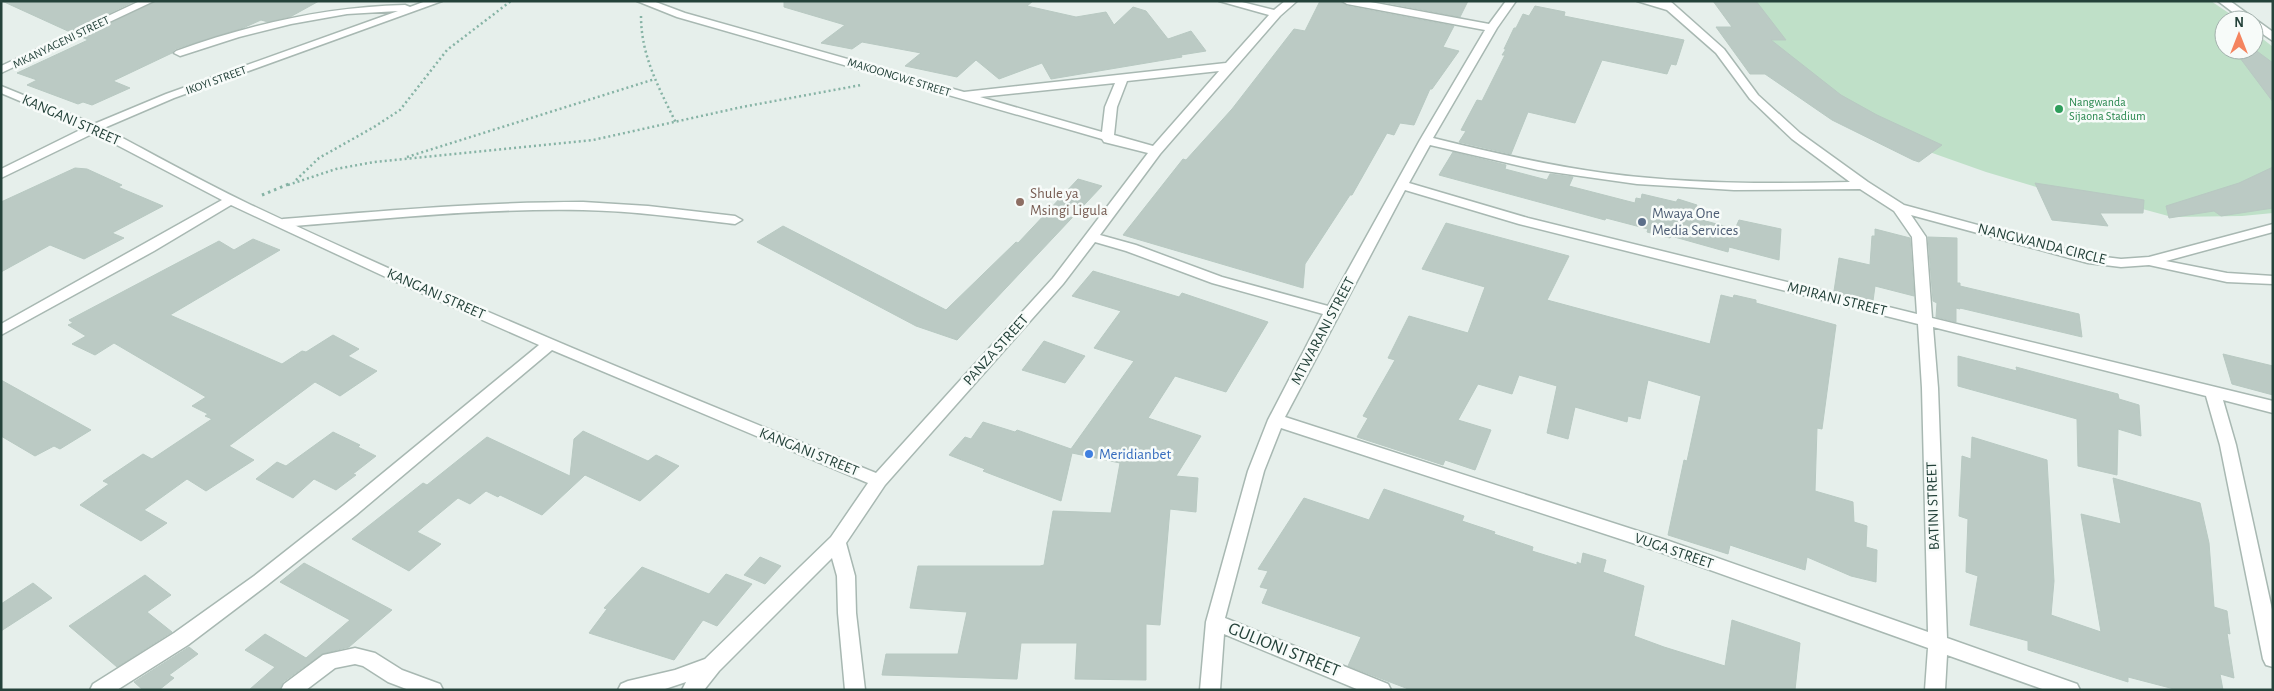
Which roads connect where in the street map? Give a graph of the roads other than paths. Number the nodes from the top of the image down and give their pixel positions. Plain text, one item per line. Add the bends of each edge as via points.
1 (149, 1) edge
2 (338, 1) edge
3 (438, 1) edge
4 (642, 1) edge
5 (1224, 1) edge
6 (1292, 1) edge
7 (1347, 1) edge
8 (1511, 1) edge
9 (1642, 1) edge
10 (2223, 1) edge
11 (1667, 4) edge
12 (419, 8) junction
13 (2236, 10) edge
14 (1276, 14) junction
15 (311, 15) junction
16 (1492, 28) junction
17 (180, 53) dead end
18 (1229, 66) junction
19 (1, 70) edge
20 (1124, 77) junction
21 (1, 89) edge
22 (957, 94) junction
23 (94, 128) junction
24 (1108, 139) junction
25 (1426, 140) junction
26 (1156, 152) junction
27 (1, 174) edge
28 (1863, 185) junction
29 (1402, 186) junction
30 (236, 203) junction
31 (1898, 208) junction
32 (735, 220) dead end
33 (284, 224) junction
34 (2273, 228) edge
35 (1093, 237) junction
36 (2149, 261) junction
37 (2273, 280) edge
38 (1332, 312) junction
39 (1926, 321) junction
40 (1, 330) edge
41 (550, 344) junction
42 (2212, 391) junction
43 (2273, 408) edge
44 (1276, 420) junction
45 (879, 481) junction
46 (837, 542) junction
47 (1215, 622) junction
48 (1938, 643) junction
49 (2273, 659) edge
50 (712, 665) junction
51 (100, 690) edge
52 (291, 690) edge
53 (433, 690) edge
54 (628, 690) edge
55 (692, 690) edge
56 (855, 690) edge
57 (1210, 690) edge
58 (1381, 690) edge
59 (1935, 690) edge
60 (2070, 690) edge

1 - 19 street, MKANYAGENI STREET
2 - 15 street
3 - 12 street, IKOYI STREET
4 - 22 street, MAKOONGWE STREET
5 - 14 street
6 - 14 street, PANZA STREET
7 - 16 street
8 - 16 street, MTWARANI STREET
9 - 11 street
10 - 13 street
11 - 28 street, NANGWANDA CIRCLE via 1720,50 1754,97 1796,136
12 - 15 street via 372,8
12 - 23 street, IKOYI STREET via 170,96
14 - 18 street, PANZA STREET
15 - 17 street
16 - 25 street, MTWARANI STREET
18 - 20 street
18 - 26 street, PANZA STREET
20 - 22 street via 1005,92
20 - 24 street via 1110,108
21 - 23 street, KANGANI STREET
22 - 24 street, MAKOONGWE STREET
23 - 27 street, IKOYI STREET
23 - 30 street, KANGANI STREET
24 - 26 street, MAKOONGWE STREET
25 - 28 street via 1535,165 1623,179 1725,186
25 - 29 street, MTWARANI STREET
26 - 35 street, PANZA STREET
28 - 31 street, NANGWANDA CIRCLE
29 - 38 street, MTWARANI STREET
29 - 39 street, MPIRANI STREET via 1524,221
30 - 33 street, KANGANI STREET
30 - 40 street
31 - 36 street, NANGWANDA CIRCLE via 2088,259 2121,263
31 - 39 street, NANGWANDA CIRCLE via 1919,237
32 - 33 street via 563,206 485,208
33 - 41 street, KANGANI STREET
34 - 36 street, NANGWANDA CIRCLE
35 - 38 street via 1217,280
35 - 45 street, PANZA STREET via 1058,282
36 - 37 street via 2208,274
38 - 44 street, MTWARANI STREET
39 - 42 street, MPIRANI STREET
39 - 48 street, BATINI STREET
41 - 45 street, KANGANI STREET
41 - 51 street via 267,575 181,639
42 - 43 street, MPIRANI STREET
42 - 49 street via 2228,444
44 - 47 street, MTWARANI STREET via 1256,471
44 - 48 street, VUGA STREET via 1663,546
45 - 46 street, PANZA STREET
46 - 50 street, PANZA STREET
46 - 56 street via 846,576
47 - 57 street, MTWARANI STREET
47 - 58 street, GULIONI STREET
48 - 59 street, BATINI STREET
48 - 60 street, VUGA STREET
50 - 54 street
50 - 55 street, PANZA STREET
52 - 53 street via 330,661 354,656 368,659 394,676

